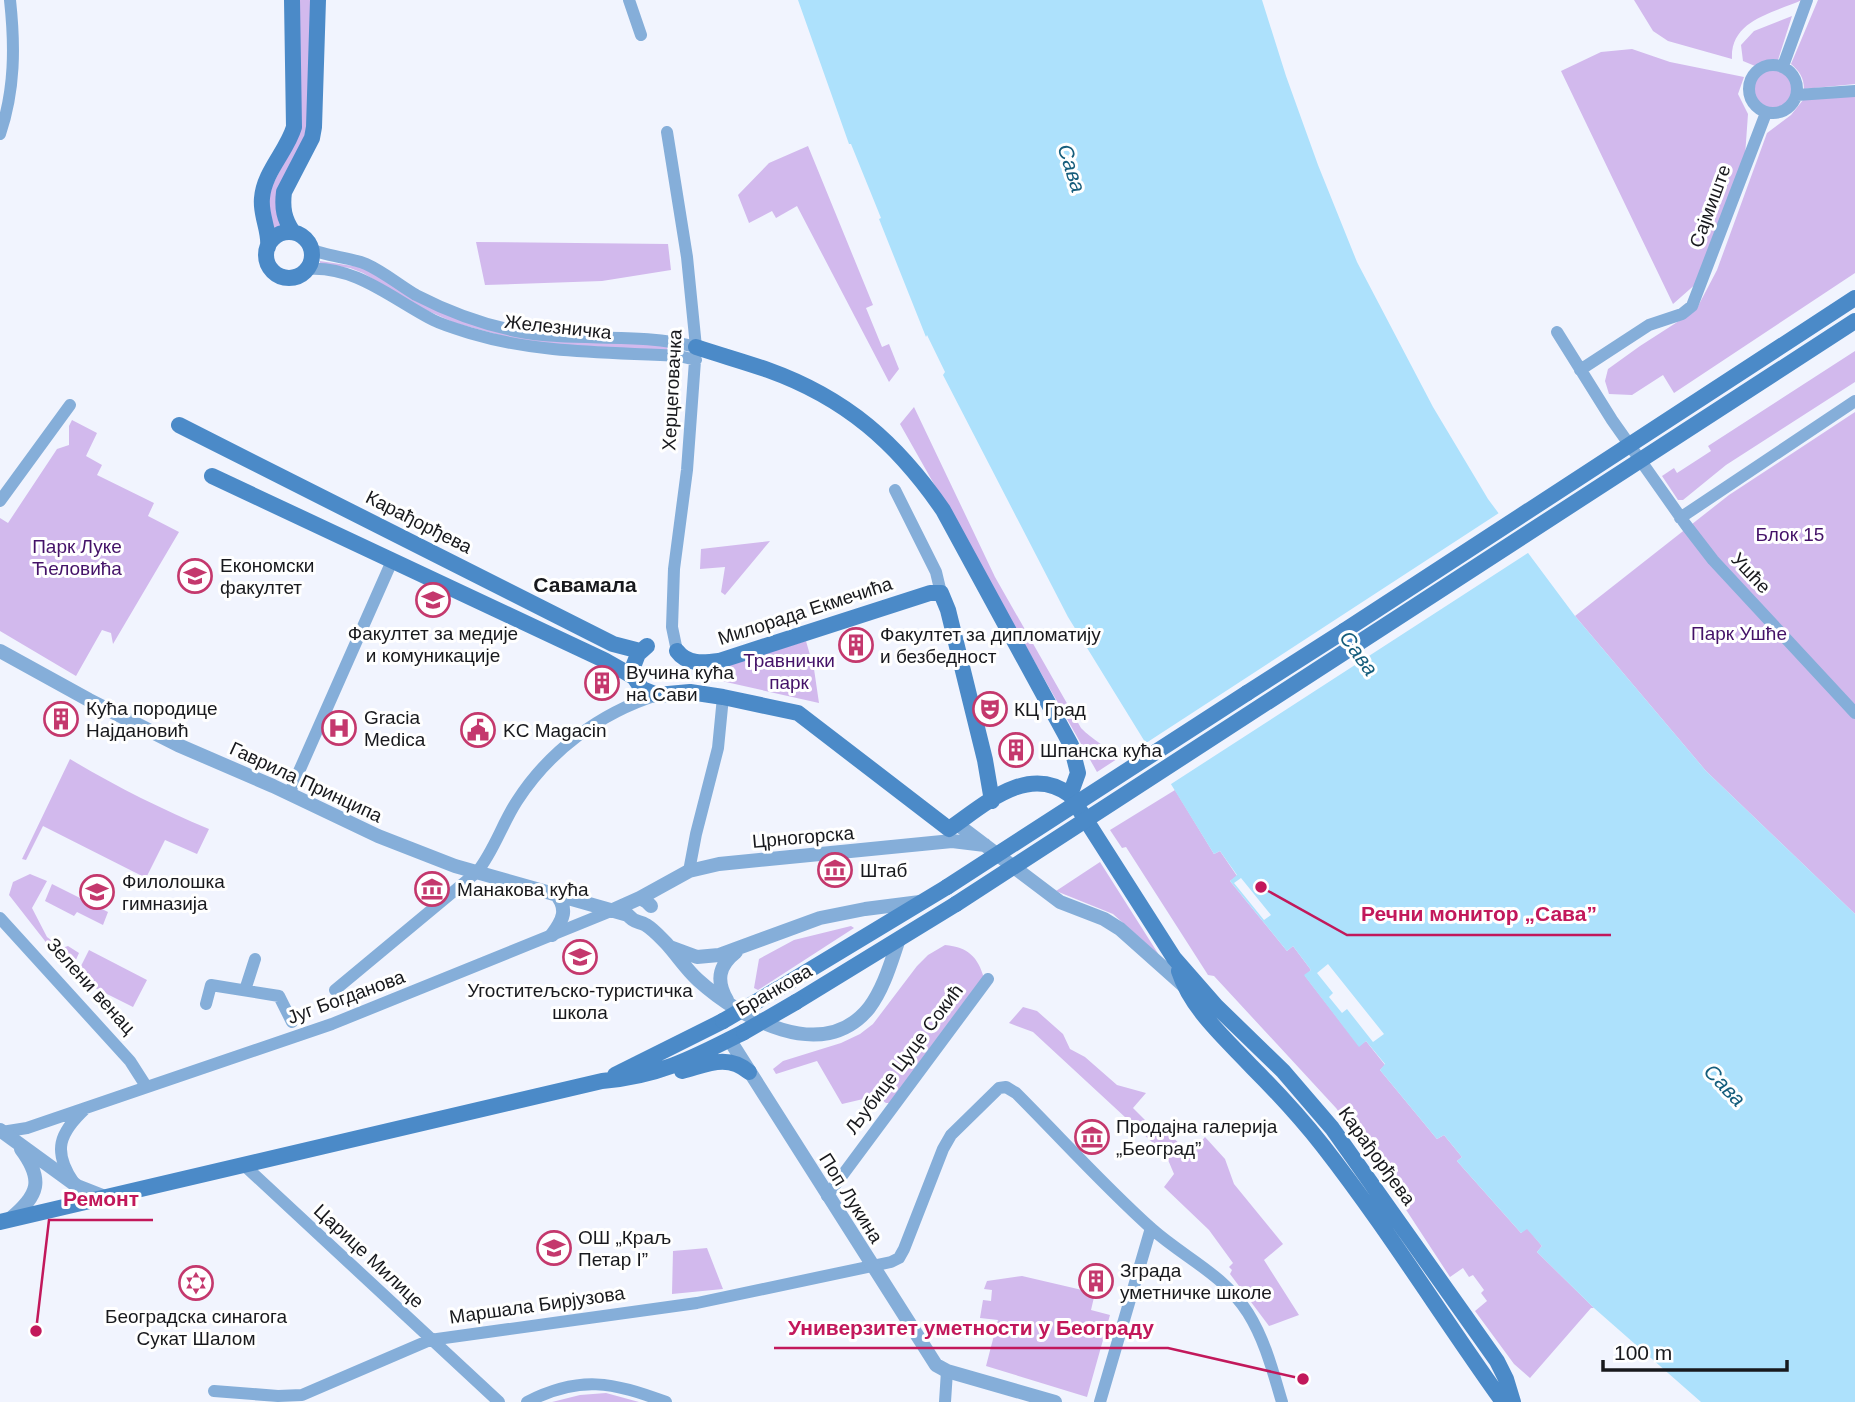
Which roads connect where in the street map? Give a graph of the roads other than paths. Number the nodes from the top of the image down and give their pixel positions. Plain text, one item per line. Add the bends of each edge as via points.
1 (10, 0) edge
2 (292, 0) edge
3 (318, 0) edge
4 (629, 0) edge
5 (1807, 0) edge
6 (641, 35) dead end
7 (1783, 66) junction
8 (1855, 91) edge
9 (1797, 95) junction
10 (1766, 113) junction
11 (667, 132) dead end
12 (0, 134) edge
13 (293, 232) junction
14 (268, 247) junction
15 (311, 248) junction
16 (307, 269) junction
17 (1855, 299) edge
18 (1855, 321) edge
19 (1557, 332) dead end
20 (696, 353) junction
21 (1580, 370) junction
22 (1855, 401) edge
23 (70, 405) dead end
24 (179, 425) dead end
25 (212, 476) dead end
26 (895, 490) dead end
27 (0, 501) edge
28 (1680, 518) junction
29 (392, 561) junction
30 (941, 593) junction
31 (0, 651) edge
32 (679, 654) joint
33 (634, 677) junction
34 (662, 694) junction
35 (723, 697) junction
36 (1855, 713) edge
37 (289, 794) junction
38 (1070, 795) junction
39 (992, 801) junction
40 (953, 826) junction
41 (921, 844) junction
42 (985, 845) junction
43 (690, 871) junction
44 (477, 872) junction
45 (555, 893) junction
46 (923, 902) junction
47 (640, 910) junction
48 (611, 911) junction
49 (0, 918) edge
50 (552, 935) junction
51 (899, 939) junction
52 (669, 947) junction
53 (740, 949) junction
54 (1174, 958) junction
55 (254, 959) dead end
56 (988, 979) dead end
57 (1185, 987) junction
58 (245, 990) junction
59 (335, 990) dead end
60 (728, 1002) junction
61 (206, 1004) dead end
62 (292, 1022) dead end
63 (737, 1036) junction
64 (748, 1072) junction
65 (655, 1073) junction
66 (602, 1081) junction
67 (146, 1087) junction
68 (89, 1106) junction
69 (5, 1134) edge
70 (245, 1166) junction
71 (76, 1186) junction
72 (827, 1196) junction
73 (105, 1197) junction
74 (3, 1221) edge
75 (1152, 1228) junction
76 (872, 1267) junction
77 (430, 1340) junction
78 (947, 1371) junction
79 (214, 1391) dead end
80 (499, 1402) edge
81 (527, 1402) edge
82 (666, 1402) edge
83 (945, 1402) edge
84 (1055, 1402) edge
85 (1100, 1402) edge
86 (1282, 1402) edge
87 (1503, 1402) edge
88 (1513, 1402) edge

1 - 12 street via 15,56
2 - 14 main road via 294,127 264,189
3 - 13 main road via 314,127 283,201 286,223
4 - 6 street
5 - 7 street
7 - 9 street via 1797,81
7 - 10 street via 1762,67 1750,81 1751,100
8 - 9 street
9 - 10 street via 1785,111
10 - 21 street, Сајмиште via 1702,284 1687,311 1650,325
11 - 20 street, Херцеговачка via 687,257
13 - 14 main road via 279,234
13 - 15 main road via 303,236
14 - 16 main road via 267,260 276,273 293,277
15 - 16 main road
15 - 20 street, Железничка via 357,260 418,296 494,326 541,334 674,341
16 - 20 street, Железничка via 355,276 436,321 506,343 679,356
17 - 46 main road, Бранкова, bridge
18 - 51 main road, Бранкова, bridge
19 - 21 street, Ушће
20 - 32 street, Херцеговачка via 674,569 672,627
20 - 38 main road via 770,370 809,387 882,436 921,479 943,510 1071,745 1078,772
21 - 28 street, Ушће
22 - 28 street
23 - 27 street
24 - 33 main road, Карађорђева via 612,645 643,649 633,664
25 - 29 main road
26 - 30 street via 936,572
28 - 36 street, Ушће
29 - 33 main road
29 - 37 street
30 - 32 main road, Милорада Екмечића via 719,661 702,663
30 - 39 main road
31 - 37 street, Гаврила Принципа via 178,745
33 - 34 main road via 642,689
34 - 35 main road, Карађорђева
34 - 44 street via 632,703 597,723 541,769
35 - 40 main road, Карађорђева via 798,713
35 - 43 street via 718,748
37 - 44 street, Гаврила Принципа via 388,841
38 - 39 main road via 1038,782
38 - 54 main road, Карађорђева
39 - 40 main road
40 - 41 street, Црногорска
40 - 42 street, Карађорђева
41 - 42 street, Црногорска
41 - 43 street, Црногорска via 730,862
42 - 57 street, Карађорђева via 1060,902 1120,929
43 - 47 street, Црногорска via 658,889
44 - 45 street, Гаврила Принципа
44 - 59 street
45 - 48 street, Гаврила Принципа
45 - 50 street via 564,913
46 - 53 street via 820,918
46 - 66 main road, Бранкова, bridge via 723,1021
47 - 48 street
47 - 52 street
48 - 50 street, Југ Богданова
49 - 67 street, Зелени венац via 130,1061
50 - 67 street, Југ Богданова via 332,1024
51 - 60 street via 873,1002 841,1030 801,1035
51 - 63 main road, Бранкова, bridge
52 - 53 street via 697,957
52 - 60 street via 697,979
53 - 60 street via 719,975
54 - 57 main road, Карађорђева
54 - 88 main road, Карађорђева via 1332,1128 1497,1361
55 - 58 street
56 - 72 street, Љубице Цуце Сокић
57 - 87 main road, Карађорђева via 1216,1029 1325,1148
58 - 61 street via 211,985
58 - 62 street via 279,996
63 - 64 street, Поп Лукина
63 - 65 main road, Бранкова
64 - 65 main road via 725,1060
64 - 72 street, Поп Лукина
65 - 66 main road, Бранкова
66 - 70 main road, Бранкова
67 - 68 street, Југ Богданова
68 - 69 street, Југ Богданова
68 - 71 street, Југ Богданова via 67,1128 60,1146 63,1165
69 - 71 street
69 - 74 street via 32,1165 36,1183 29,1202
70 - 73 main road
70 - 77 street, Царице Милице
71 - 73 street
72 - 76 street, Поп Лукина
73 - 74 main road
75 - 76 street, Маршала Бирјузова via 1016,1093 1003,1087 951,1135 899,1258
75 - 85 street
75 - 86 street via 1214,1273 1239,1301 1261,1336
76 - 77 street, Маршала Бирјузова via 697,1303
76 - 78 street, Поп Лукина via 936,1366
77 - 79 street, Маршала Бирјузова via 302,1395
77 - 80 street, Царице Милице
78 - 83 street
78 - 84 street
81 - 82 street via 564,1387 602,1384

